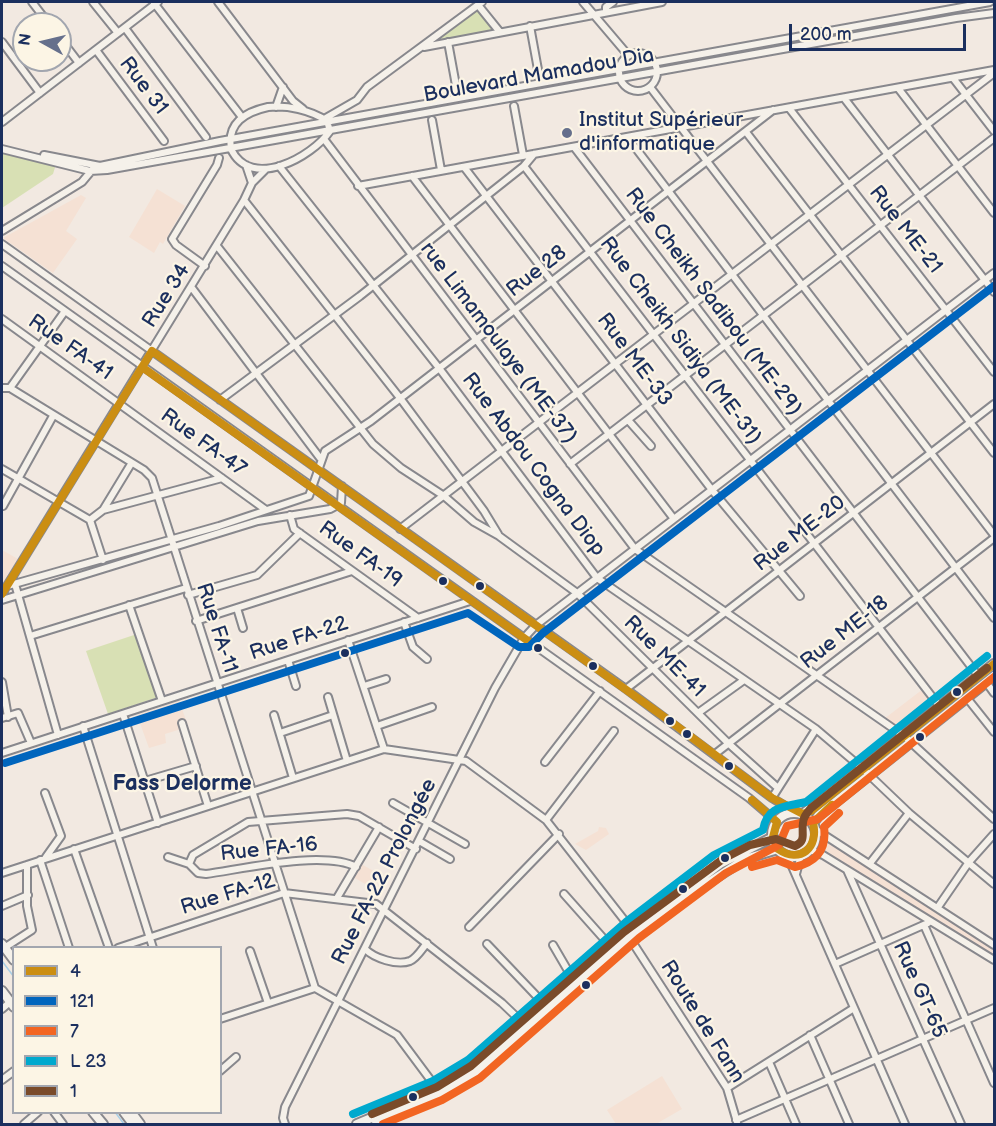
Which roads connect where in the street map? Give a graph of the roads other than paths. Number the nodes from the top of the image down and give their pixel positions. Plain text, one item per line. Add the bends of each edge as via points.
1 (93, 2) edge
2 (156, 2) edge
3 (218, 2) edge
4 (584, 2) edge
5 (613, 2) edge
6 (660, 2) edge
7 (990, 2) edge
8 (480, 3) edge
9 (647, 3) edge
10 (606, 12) junction
11 (994, 14) edge
12 (593, 15) junction
13 (530, 26) junction
14 (125, 28) junction
15 (499, 31) junction
16 (118, 33) junction
17 (2, 42) edge
18 (448, 42) junction
19 (424, 47) junction
20 (96, 50) junction
21 (72, 54) edge
22 (628, 55) junction
23 (79, 63) junction
24 (655, 63) junction
25 (619, 69) junction
26 (657, 71) junction
27 (994, 72) edge
28 (539, 75) dead end
29 (620, 78) junction
30 (953, 78) junction
31 (283, 87) junction
32 (650, 87) junction
33 (898, 88) junction
34 (457, 91) dead end
35 (40, 93) junction
36 (966, 95) junction
37 (844, 98) junction
38 (514, 106) dead end
39 (276, 107) junction
40 (789, 108) junction
41 (773, 111) junction
42 (309, 112) junction
43 (242, 117) junction
44 (326, 120) junction
45 (432, 120) dead end
46 (2, 122) edge
47 (927, 125) junction
48 (682, 128) junction
49 (330, 131) junction
50 (994, 131) edge
51 (746, 132) junction
52 (206, 137) dead end
53 (628, 138) junction
54 (994, 138) edge
55 (324, 139) junction
56 (230, 140) junction
57 (164, 141) dead end
58 (574, 147) junction
59 (2, 148) edge
60 (231, 149) junction
61 (534, 154) junction
62 (523, 155) junction
63 (888, 155) junction
64 (219, 159) dead end
65 (708, 161) junction
66 (70, 165) junction
67 (246, 165) junction
68 (100, 166) junction
69 (279, 166) junction
70 (524, 166) junction
71 (958, 166) junction
72 (464, 167) junction
73 (267, 168) junction
74 (441, 170) junction
75 (90, 171) junction
76 (412, 176) junction
77 (82, 182) junction
78 (252, 183) junction
79 (849, 185) junction
80 (358, 186) junction
81 (669, 191) junction
82 (487, 196) junction
83 (919, 196) junction
84 (244, 200) junction
85 (994, 213) edge
86 (810, 215) junction
87 (630, 221) junction
88 (449, 225) junction
89 (880, 226) junction
90 (2, 231) edge
91 (2, 244) edge
92 (771, 244) junction
93 (217, 246) junction
94 (590, 252) junction
95 (411, 255) junction
96 (842, 255) junction
97 (2, 266) edge
98 (205, 266) junction
99 (994, 273) edge
100 (732, 274) junction
101 (553, 280) junction
102 (985, 280) junction
103 (803, 285) junction
104 (373, 286) junction
105 (192, 288) junction
106 (994, 292) edge
107 (694, 304) junction
108 (947, 310) junction
109 (65, 311) junction
110 (513, 311) junction
111 (335, 315) junction
112 (764, 315) junction
113 (2, 319) edge
114 (654, 334) junction
115 (476, 340) junction
116 (907, 340) junction
117 (296, 344) junction
118 (725, 345) junction
119 (39, 346) junction
120 (152, 351) junction
121 (616, 364) junction
122 (142, 367) junction
123 (439, 368) junction
124 (868, 370) junction
125 (994, 372) edge
126 (256, 373) junction
127 (686, 375) junction
128 (2, 388) edge
129 (10, 388) junction
130 (578, 393) junction
131 (400, 398) junction
132 (220, 400) junction
133 (828, 400) junction
134 (120, 403) junction
135 (994, 404) edge
136 (647, 405) junction
137 (53, 416) junction
138 (628, 420) junction
139 (971, 422) junction
140 (538, 423) junction
141 (359, 428) junction
142 (790, 430) junction
143 (609, 434) junction
144 (96, 443) junction
145 (651, 446) dead end
146 (500, 452) junction
147 (932, 453) junction
148 (994, 453) edge
149 (320, 458) junction
150 (750, 460) junction
151 (131, 464) junction
152 (570, 464) junction
153 (2, 469) edge
154 (318, 470) junction
155 (222, 478) junction
156 (19, 479) junction
157 (461, 482) junction
158 (892, 483) junction
159 (342, 486) junction
160 (314, 488) junction
161 (712, 490) junction
162 (444, 495) junction
163 (158, 496) junction
164 (59, 502) junction
165 (3, 506) dead end
166 (338, 506) junction
167 (103, 510) junction
168 (266, 510) junction
169 (484, 512) junction
170 (854, 513) junction
171 (290, 515) junction
172 (674, 519) junction
173 (90, 520) junction
174 (474, 522) junction
175 (400, 529) junction
176 (300, 533) junction
177 (499, 536) junction
178 (994, 537) edge
179 (170, 540) junction
180 (814, 543) junction
181 (173, 547) junction
182 (635, 549) junction
183 (103, 560) junction
184 (956, 568) junction
185 (352, 571) junction
186 (778, 571) junction
187 (597, 578) junction
188 (15, 584) junction
189 (7, 586) junction
190 (187, 592) junction
191 (577, 593) junction
192 (2, 594) edge
193 (18, 596) junction
194 (800, 596) dead end
195 (918, 597) junction
196 (2, 600) edge
197 (470, 600) junction
198 (129, 604) junction
199 (994, 604) edge
200 (237, 608) junction
201 (988, 609) junction
202 (725, 613) junction
203 (418, 618) junction
204 (994, 618) edge
205 (196, 621) junction
206 (404, 622) junction
207 (536, 625) junction
208 (243, 628) dead end
209 (879, 628) junction
210 (30, 636) junction
211 (524, 638) junction
212 (348, 640) junction
213 (688, 641) junction
214 (426, 659) dead end
215 (288, 660) junction
216 (994, 664) edge
217 (652, 669) junction
218 (816, 676) junction
219 (994, 676) edge
220 (979, 677) junction
221 (386, 679) dead end
222 (744, 680) junction
223 (2, 682) edge
224 (986, 682) junction
225 (216, 683) junction
226 (296, 686) dead end
227 (364, 686) junction
228 (626, 689) junction
229 (600, 691) junction
230 (994, 693) edge
231 (328, 697) dead end
232 (967, 698) junction
233 (162, 701) junction
234 (780, 704) junction
235 (432, 707) dead end
236 (940, 707) junction
237 (698, 713) junction
238 (123, 714) junction
239 (274, 714) dead end
240 (333, 715) junction
241 (5, 717) edge
242 (182, 723) dead end
243 (83, 726) junction
244 (377, 726) junction
245 (816, 729) junction
246 (614, 731) dead end
247 (994, 732) edge
248 (280, 733) junction
249 (58, 735) junction
250 (904, 736) junction
251 (31, 743) junction
252 (728, 744) junction
253 (909, 744) junction
254 (384, 749) junction
255 (2, 753) edge
256 (715, 754) junction
257 (461, 758) junction
258 (348, 761) junction
259 (545, 762) dead end
260 (196, 765) junction
261 (863, 769) junction
262 (869, 777) junction
263 (293, 778) junction
264 (145, 781) junction
265 (778, 788) junction
266 (252, 792) junction
267 (45, 793) dead end
268 (772, 798) junction
269 (832, 799) junction
270 (393, 803) dead end
271 (208, 806) junction
272 (909, 813) junction
273 (800, 814) junction
274 (994, 819) edge
275 (546, 820) junction
276 (261, 821) junction
277 (429, 822) junction
278 (777, 822) junction
279 (158, 823) junction
280 (814, 826) junction
281 (379, 827) junction
282 (559, 834) junction
283 (994, 834) edge
284 (118, 836) junction
285 (772, 837) junction
286 (419, 841) junction
287 (465, 844) dead end
288 (74, 849) junction
289 (416, 849) junction
290 (778, 849) junction
291 (810, 850) junction
292 (787, 855) junction
293 (801, 855) junction
294 (168, 857) dead end
295 (43, 859) junction
296 (450, 859) dead end
297 (871, 862) junction
298 (969, 862) junction
299 (27, 864) junction
300 (189, 864) junction
301 (275, 864) junction
302 (356, 867) junction
303 (847, 870) junction
304 (2, 873) edge
305 (796, 874) junction
306 (994, 884) edge
307 (284, 893) junction
308 (564, 894) dead end
309 (28, 895) junction
310 (337, 898) junction
311 (2, 906) edge
312 (938, 907) junction
313 (384, 909) junction
314 (933, 921) junction
315 (924, 925) junction
316 (469, 927) dead end
317 (632, 930) junction
318 (149, 937) junction
319 (631, 940) junction
320 (427, 943) junction
321 (881, 943) junction
322 (487, 944) dead end
323 (553, 945) dead end
324 (994, 945) edge
325 (3, 946) edge
326 (68, 946) edge
327 (108, 946) edge
328 (124, 946) edge
329 (152, 946) edge
330 (612, 948) junction
331 (365, 949) junction
332 (250, 951) dead end
333 (994, 960) edge
334 (835, 964) junction
335 (574, 981) junction
336 (315, 988) junction
337 (2, 991) edge
338 (338, 1002) junction
339 (268, 1003) junction
340 (12, 1004) edge
341 (546, 1006) junction
342 (2, 1008) edge
343 (854, 1008) junction
344 (994, 1008) edge
345 (222, 1018) edge
346 (967, 1020) junction
347 (525, 1025) junction
348 (810, 1035) junction
349 (923, 1040) junction
350 (236, 1057) dead end
351 (877, 1059) junction
352 (769, 1062) junction
353 (222, 1069) edge
354 (830, 1080) junction
355 (994, 1083) edge
356 (727, 1088) junction
357 (438, 1090) junction
358 (785, 1099) junction
359 (37, 1114) edge
360 (737, 1123) edge
361 (24, 1125) edge
362 (285, 1125) edge
363 (357, 1125) edge
364 (376, 1125) edge
365 (796, 1125) edge
366 (849, 1125) edge
367 (905, 1125) edge
368 (961, 1125) edge

1 - 16 street
2 - 14 street
2 - 43 street
3 - 31 street
4 - 12 street
5 - 10 street
6 - 9 street
7 - 24 street, Boulevard Mamadou Dia
8 - 15 street
8 - 19 street
9 - 10 street
10 - 12 street
11 - 26 street, Boulevard Mamadou Dia
12 - 13 street
12 - 22 street
13 - 15 street
13 - 28 street
14 - 16 street
14 - 52 street
15 - 18 street
16 - 20 street
17 - 35 street
18 - 19 street
18 - 34 street
19 - 44 street
20 - 23 street
20 - 57 street, Rue 31
21 - 23 street
22 - 24 street via 644,53
22 - 25 street
23 - 35 street
24 - 25 street, Boulevard Mamadou Dia
24 - 26 street
25 - 29 street
25 - 44 street, Boulevard Mamadou Dia
26 - 29 street, Boulevard Mamadou Dia
26 - 32 street
27 - 30 street
27 - 36 street
29 - 32 street via 632,90
29 - 49 street, Boulevard Mamadou Dia
30 - 33 street
30 - 36 street
31 - 39 street
31 - 42 street via 293,101
32 - 48 street
33 - 37 street
33 - 47 street
35 - 46 street
36 - 47 street
36 - 50 street
37 - 40 street
37 - 63 street
38 - 62 street
39 - 42 street
39 - 43 street via 254,110
40 - 41 street
40 - 79 street, Rue ME-21
41 - 48 street
41 - 51 street, Rue 28
42 - 44 street
43 - 56 street
44 - 49 street
44 - 56 street, Boulevard Mamadou Dia
45 - 74 street
47 - 63 street
47 - 71 street
48 - 53 street
48 - 65 street
49 - 55 street
49 - 60 street, Boulevard Mamadou Dia
51 - 65 street, Rue 28
51 - 86 street
53 - 58 street
53 - 81 street
54 - 71 street
55 - 69 street via 305,155
55 - 80 street, rue Limamoulaye (ME-37)
56 - 60 street
56 - 68 street, Boulevard Mamadou Dia
58 - 61 street
58 - 87 street, Rue Cheikh Sadibou (ME-29)
59 - 66 street
59 - 68 street
60 - 67 street
60 - 75 street, Boulevard Mamadou Dia
61 - 62 street
61 - 70 street
62 - 72 street
63 - 79 street
63 - 83 street
64 - 98 street via 172,239
65 - 81 street, Rue 28
65 - 92 street
66 - 75 street
66 - 77 street
67 - 73 street
67 - 78 street
68 - 75 street
69 - 73 street
69 - 104 street, Rue Abdou Cogna Diop
70 - 82 street
70 - 94 street, Rue Cheikh Sidiya (ME-31)
71 - 83 street
71 - 85 street
72 - 74 street
72 - 82 street, Rue ME-33
73 - 78 street, Rue 34
74 - 76 street
75 - 77 street
76 - 80 street
76 - 88 street
77 - 90 street
78 - 84 street, Rue 34
79 - 86 street
79 - 89 street, Rue ME-21
80 - 95 street, rue Limamoulaye (ME-37)
81 - 87 street, Rue 28
81 - 100 street
82 - 88 street
82 - 101 street, Rue ME-33
83 - 89 street
83 - 102 street
84 - 93 street, Rue 34
84 - 111 street
86 - 92 street
86 - 96 street
87 - 94 street, Rue 28
87 - 107 street, Rue Cheikh Sadibou (ME-29)
88 - 95 street
88 - 110 street
89 - 96 street
89 - 108 street, Rue ME-21
91 - 120 street
92 - 100 street
92 - 103 street
93 - 98 street, Rue 34
93 - 117 street
94 - 101 street, Rue 28
94 - 114 street, Rue Cheikh Sidiya (ME-31)
95 - 104 street
95 - 115 street, rue Limamoulaye (ME-37)
96 - 103 street
96 - 116 street
97 - 109 street
98 - 105 street, Rue 34
99 - 102 street
100 - 107 street
100 - 112 street
101 - 110 street, Rue 28
101 - 121 street, Rue ME-33
102 - 106 street
102 - 108 street
103 - 112 street
103 - 124 street
104 - 111 street
104 - 123 street, Rue Abdou Cogna Diop
105 - 120 street, Rue 34
105 - 126 street
107 - 114 street
107 - 118 street, Rue Cheikh Sadibou (ME-29)
108 - 116 street
108 - 125 street, Rue ME-21
109 - 119 street
109 - 122 street
110 - 115 street, Rue 28
110 - 130 street
111 - 117 street
111 - 131 street
112 - 118 street
112 - 133 street
113 - 119 street, Rue FA-41
114 - 121 street
114 - 127 street, Rue Cheikh Sidiya (ME-31)
115 - 123 street, Rue 28
115 - 140 street, rue Limamoulaye (ME-37)
116 - 124 street
116 - 139 street
117 - 126 street
117 - 141 street
118 - 127 street
118 - 142 street, Rue Cheikh Sadibou (ME-29)
119 - 129 street
119 - 134 street, Rue FA-41
120 - 122 street, Rue 34
120 - 132 street
121 - 130 street
121 - 136 street, Rue ME-33
122 - 134 street, Rue 34
122 - 160 street
123 - 131 street, Rue 28
123 - 146 street, Rue Abdou Cogna Diop
124 - 133 street
124 - 147 street
126 - 132 street
126 - 149 street
127 - 136 street
127 - 150 street, Rue Cheikh Sidiya (ME-31)
128 - 129 street
129 - 137 street, Rue FA-11
130 - 140 street
130 - 143 street
131 - 141 street, Rue 28
131 - 157 street
132 - 154 street
133 - 142 street
133 - 158 street
134 - 144 street, Rue 34
134 - 155 street, Rue FA-47
135 - 139 street, Rue ME-20
136 - 138 street
136 - 161 street, Rue ME-33
137 - 144 street, Rue FA-11
137 - 156 street
138 - 143 street
138 - 145 street
139 - 147 street, Rue ME-20
139 - 148 street
140 - 146 street
140 - 152 street, rue Limamoulaye (ME-37)
141 - 149 street, Rue 28
141 - 162 street via 384,455
142 - 150 street
142 - 170 street, Rue Cheikh Sadibou (ME-29)
143 - 152 street
143 - 172 street
144 - 151 street, Rue FA-11
144 - 164 street, Rue 34
146 - 157 street
146 - 187 street, Rue Abdou Cogna Diop
147 - 158 street, Rue ME-20
147 - 178 street
149 - 154 street
150 - 161 street
150 - 180 street, Rue Cheikh Sidiya (ME-31)
151 - 163 street, Rue FA-11 via 149,473
151 - 167 street
152 - 182 street, rue Limamoulaye (ME-37)
153 - 156 street
154 - 159 street
154 - 160 street
155 - 163 street
155 - 168 street, Rue FA-47
156 - 164 street
156 - 165 street
157 - 162 street
157 - 169 street
158 - 170 street, Rue ME-20
158 - 184 street
159 - 166 street via 343,498
159 - 175 street
160 - 166 street
160 - 168 street via 304,498
161 - 172 street
161 - 186 street, Rue ME-33
162 - 174 street
162 - 175 street
163 - 167 street
163 - 179 street, Rue FA-11
164 - 173 street
164 - 189 street, Rue 34
166 - 171 street
166 - 197 street
167 - 173 street
168 - 179 street
169 - 174 street
169 - 177 street
170 - 180 street, Rue ME-20
170 - 195 street, Rue Cheikh Sadibou (ME-29)
171 - 176 street, Rue FA-19 via 292,527
171 - 181 street
172 - 182 street
173 - 183 street
174 - 177 street
175 - 207 street
176 - 185 street, Rue FA-19
176 - 190 street via 257,575
177 - 191 street, Rue ME-41
178 - 184 street, Rue ME-18
179 - 181 street, Rue FA-11
179 - 183 street
180 - 186 street, Rue ME-20
180 - 209 street, Rue Cheikh Sidiya (ME-31)
181 - 190 street, Rue FA-11
181 - 193 street
182 - 187 street
182 - 202 street, rue Limamoulaye (ME-37)
183 - 188 street
184 - 195 street, Rue ME-18
184 - 201 street
185 - 200 street
185 - 203 street, Rue FA-19
186 - 194 street, Rue ME-33
186 - 202 street, Rue ME-20
187 - 191 street
187 - 213 street, Rue Abdou Cogna Diop
188 - 189 street
188 - 193 street
189 - 192 street, Rue 34
190 - 198 street
190 - 205 street, Rue FA-11
191 - 207 street
191 - 217 street, Rue ME-41
193 - 196 street
193 - 210 street
195 - 209 street, Rue ME-18
195 - 220 street, Rue Cheikh Sadibou (ME-29)
197 - 203 street, Rue FA-22
197 - 211 street
198 - 210 street
198 - 233 street
199 - 201 street
200 - 205 street
200 - 208 street
201 - 204 street
202 - 213 street, Rue ME-20
202 - 218 street, rue Limamoulaye (ME-37)
203 - 206 street, Rue FA-22
205 - 225 street, Rue FA-11
206 - 212 street, Rue FA-22
206 - 214 street via 414,648
207 - 211 street
207 - 228 street
209 - 218 street, Rue ME-18
209 - 236 street, Rue Cheikh Sidiya (ME-31)
210 - 249 street
211 - 229 street
211 - 257 street, Rue FA-22 Prolongée
212 - 215 street, Rue FA-22
212 - 227 street
213 - 217 street, Rue ME-20
213 - 222 street, Rue Abdou Cogna Diop
215 - 225 street, Rue FA-22
215 - 226 street
216 - 220 main road
217 - 228 street, Rue ME-20
217 - 237 street, Rue ME-41
218 - 234 street, Rue ME-18
218 - 250 street, rue Limamoulaye (ME-37)
219 - 224 main road
220 - 236 main road
221 - 227 street
222 - 234 street, Rue Abdou Cogna Diop
222 - 237 street
223 - 241 street
224 - 230 street
224 - 232 main road
225 - 233 street, Rue FA-22
225 - 266 street, Rue FA-11
227 - 244 street
228 - 256 street
229 - 259 street
229 - 278 street
231 - 240 street
232 - 247 street
232 - 253 main road
233 - 238 street, Rue FA-22
234 - 245 street, Rue Abdou Cogna Diop
234 - 252 street, Rue ME-18
235 - 244 street
236 - 250 main road
237 - 252 street, Rue ME-41
238 - 243 street, Rue FA-22
238 - 264 street
239 - 248 street
240 - 248 street
240 - 258 street
241 - 251 street via 18,713
242 - 260 street
243 - 249 street, Rue FA-22
243 - 284 street
244 - 254 street
245 - 261 street, Rue Abdou Cogna Diop
245 - 265 street
246 - 275 street
248 - 263 street
249 - 251 street, Rue FA-22
250 - 253 street
250 - 261 main road
251 - 255 street, Rue FA-22
252 - 256 street, Rue ME-18
252 - 265 street, Rue ME-41
253 - 262 main road
253 - 274 street
254 - 257 street
254 - 258 street
256 - 268 street
257 - 275 street
257 - 277 street, Rue FA-22 Prolongée
258 - 263 street
260 - 264 street
260 - 271 street
261 - 262 street, Rue Abdou Cogna Diop
261 - 269 main road
262 - 269 main road
262 - 272 street, Rue Abdou Cogna Diop
263 - 266 street
264 - 279 street
265 - 268 street
266 - 271 street
266 - 276 street, Rue FA-11
267 - 295 street via 61,837
268 - 273 street
269 - 273 main road
269 - 280 main road
270 - 277 street
271 - 279 street
272 - 297 street
272 - 298 street, Rue Abdou Cogna Diop
273 - 278 main road via 787,814
273 - 280 main road
275 - 282 street
276 - 281 street via 354,814
276 - 300 street via 248,822 203,848
276 - 301 street, Rue FA-11
277 - 286 street, Rue FA-22 Prolongée
277 - 287 street
278 - 285 main road
279 - 284 street
280 - 291 main road via 816,840
280 - 297 street
281 - 289 street
281 - 302 street
282 - 316 street
282 - 317 street
283 - 298 street
284 - 288 street
284 - 318 street
285 - 290 main road
285 - 317 main road via 720,864
286 - 289 street, Rue FA-22 Prolongée
286 - 296 street
288 - 295 street
288 - 327 street
289 - 313 street, Rue FA-22 Prolongée
290 - 292 main road
290 - 319 main road via 754,855 729,868
291 - 293 main road
291 - 303 street
292 - 293 main road
292 - 305 street
293 - 305 street
294 - 300 street, Rue FA-16
295 - 299 street
295 - 326 street
297 - 312 street
298 - 306 street, Rue Abdou Cogna Diop
298 - 312 street
299 - 304 street
299 - 309 street
300 - 301 street, Rue FA-16 via 206,874
301 - 302 street, Rue FA-16 via 337,860
301 - 307 street, Rue FA-11
302 - 310 street
303 - 314 street
303 - 321 street, Rue GT-65
305 - 334 street
307 - 310 street, Rue FA-12
307 - 318 street, Rue FA-12
307 - 336 street, Rue FA-11
308 - 330 street
309 - 311 street
309 - 325 street via 32,930
310 - 313 street, Rue FA-12 via 376,904
312 - 324 street
313 - 320 street
313 - 331 street, Rue FA-22 Prolongée
314 - 315 street
314 - 333 street
315 - 321 street
315 - 346 street
317 - 330 main road
318 - 328 street, Rue FA-12
318 - 329 street
319 - 356 street, Route de Fann
319 - 364 main road via 477,1075
320 - 331 street via 414,960 403,962 375,957
320 - 347 street
321 - 334 street
321 - 349 street, Rue GT-65
322 - 341 street
323 - 335 street
330 - 335 main road
331 - 338 street, Rue FA-22 Prolongée
332 - 339 street
334 - 343 street
335 - 341 main road
336 - 338 street
336 - 339 street
337 - 340 main road
338 - 357 street via 398,1035
338 - 362 street, Rue FA-22 Prolongée via 285,1107
339 - 345 street
340 - 342 street
341 - 347 main road
343 - 348 street
343 - 351 street
344 - 346 street
346 - 349 street
346 - 355 street
347 - 357 main road via 474,1069
348 - 352 street
348 - 354 street
349 - 351 street
349 - 368 street, Rue GT-65
350 - 353 street
351 - 354 street
351 - 367 street
352 - 356 street
352 - 358 street
354 - 358 street
354 - 366 street
356 - 360 street, Route de Fann
357 - 363 main road
358 - 360 street
358 - 365 street
359 - 361 street

